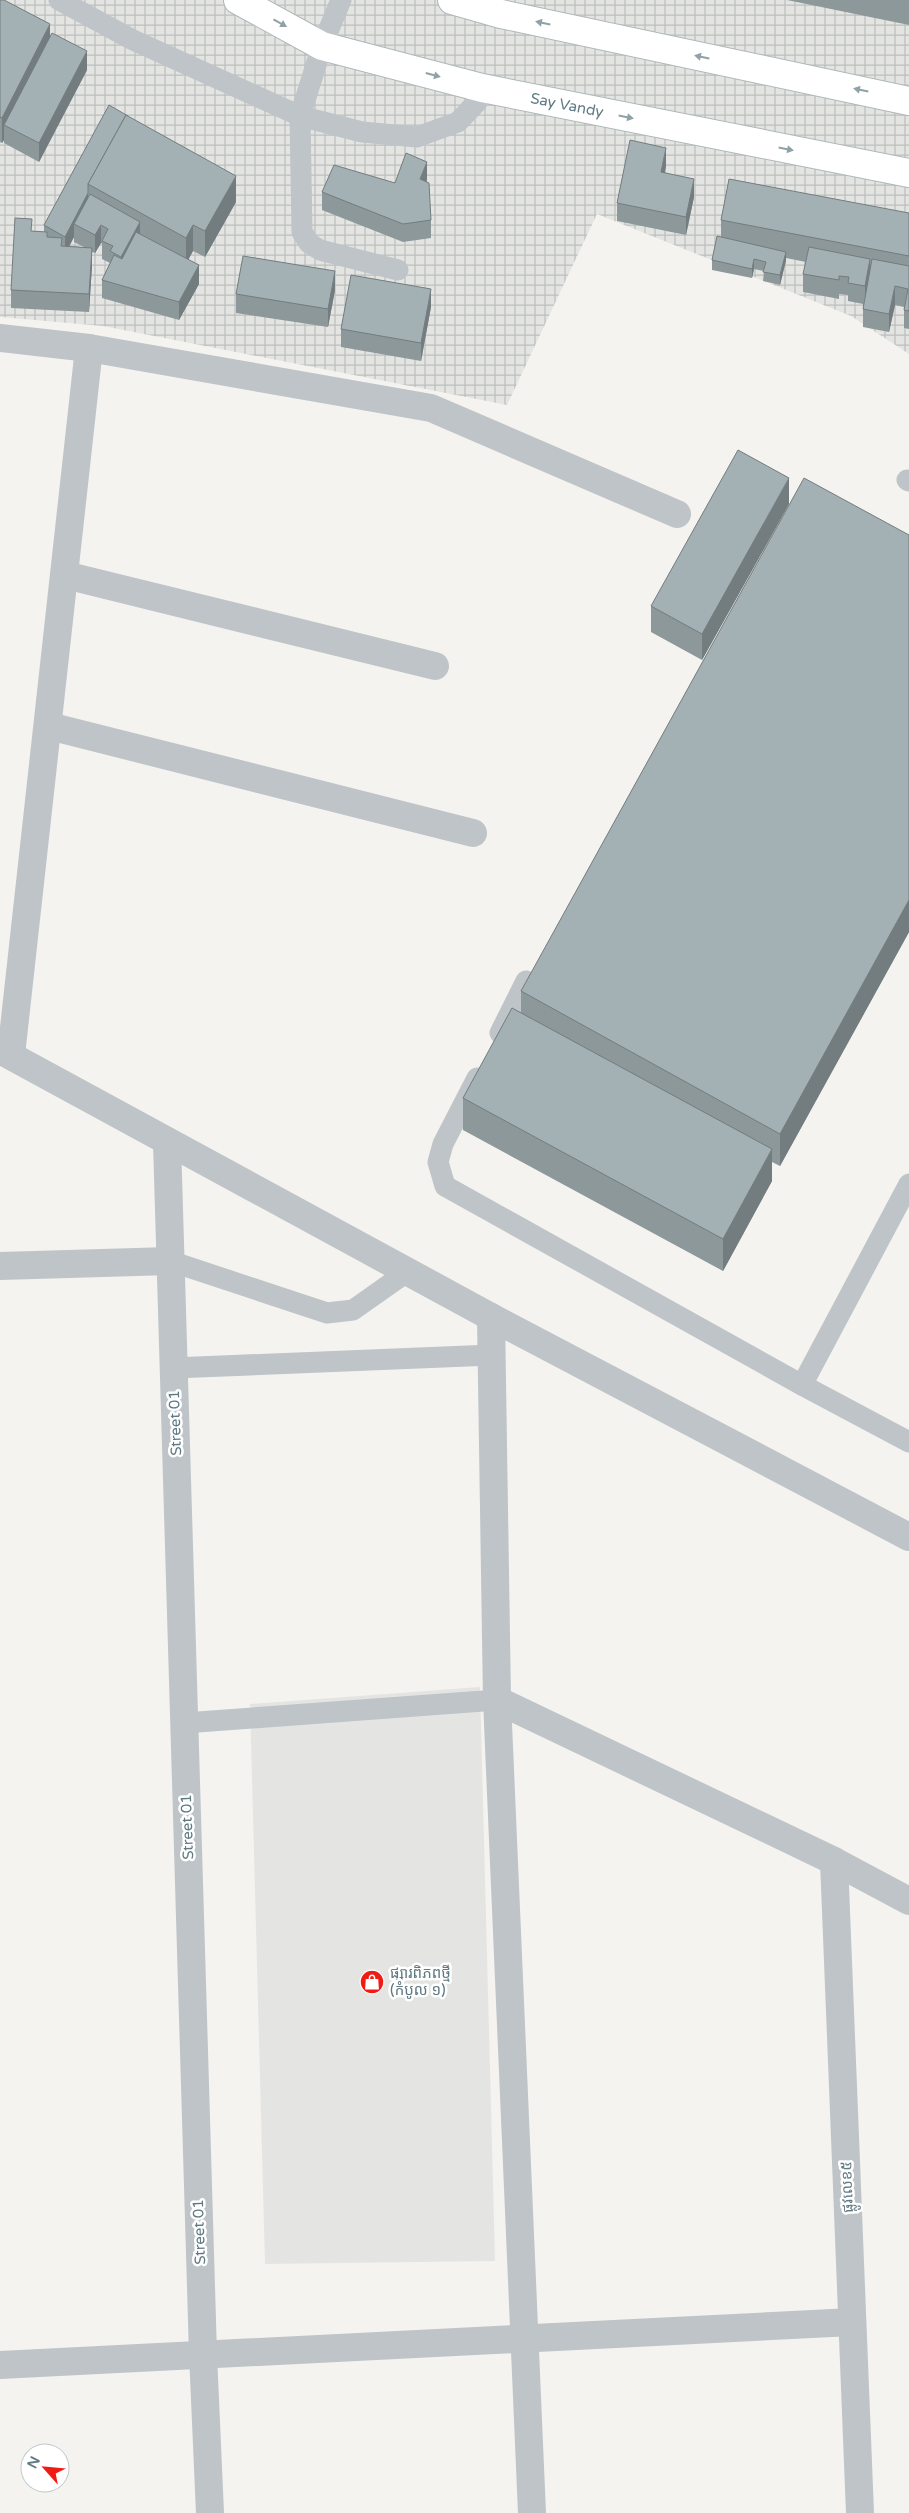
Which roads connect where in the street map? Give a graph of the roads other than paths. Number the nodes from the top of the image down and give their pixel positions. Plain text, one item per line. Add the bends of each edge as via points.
1 (59, 0) edge
2 (238, 0) edge
3 (341, 0) edge
4 (452, 0) edge
5 (322, 46) junction
6 (482, 88) junction
7 (909, 100) edge
8 (300, 116) junction
9 (909, 173) edge
10 (398, 270) dead end
11 (0, 338) edge
12 (89, 348) junction
13 (676, 514) dead end
14 (65, 575) junction
15 (435, 666) dead end
16 (49, 726) junction
17 (473, 833) dead end
18 (526, 981) edge
19 (6, 1053) edge
20 (167, 1142) junction
21 (909, 1184) edge
22 (170, 1261) junction
23 (0, 1266) edge
24 (407, 1272) junction
25 (491, 1317) junction
26 (492, 1355) junction
27 (173, 1368) junction
28 (802, 1385) junction
29 (909, 1442) edge
30 (909, 1537) edge
31 (497, 1700) junction
32 (184, 1723) junction
33 (834, 1861) junction
34 (909, 1901) edge
35 (852, 2322) junction
36 (524, 2338) junction
37 (203, 2354) junction
38 (0, 2365) edge
39 (210, 2513) edge
40 (532, 2513) edge
41 (860, 2513) edge

1 - 8 lane via 134,40
2 -> 5 street, Say Vandy
3 - 5 lane
7 -> 4 street via 501,14
5 -> 6 street, Say Vandy
5 - 8 lane
6 - 8 lane via 477,102 458,122 417,137 362,132
6 -> 9 street, Say Vandy
8 - 10 lane via 302,232 309,243 320,250
11 - 12 street
12 - 13 street via 431,408
12 - 14 street
14 - 15 street
14 - 16 street
16 - 17 street
16 - 19 street
18 - 28 lane via 443,1144 438,1162 446,1186
19 - 20 street
20 - 22 street, Street 01
20 - 24 street
21 - 28 lane
22 - 23 street
22 - 24 lane via 327,1313 353,1310
22 - 27 street, Street 01
24 - 25 street
25 - 26 street
25 - 30 street
26 - 27 lane
26 - 31 street
27 - 32 street, Street 01
28 - 29 lane
31 - 32 lane
31 - 33 street
31 - 36 street
32 - 37 street, Street 01
33 - 34 street
33 - 35 street, ផ្លូវលេខ៥
35 - 36 street
35 - 41 street, ផ្លូវលេខ៥
36 - 37 street
36 - 40 street
37 - 38 street
37 - 39 street, Street 01

